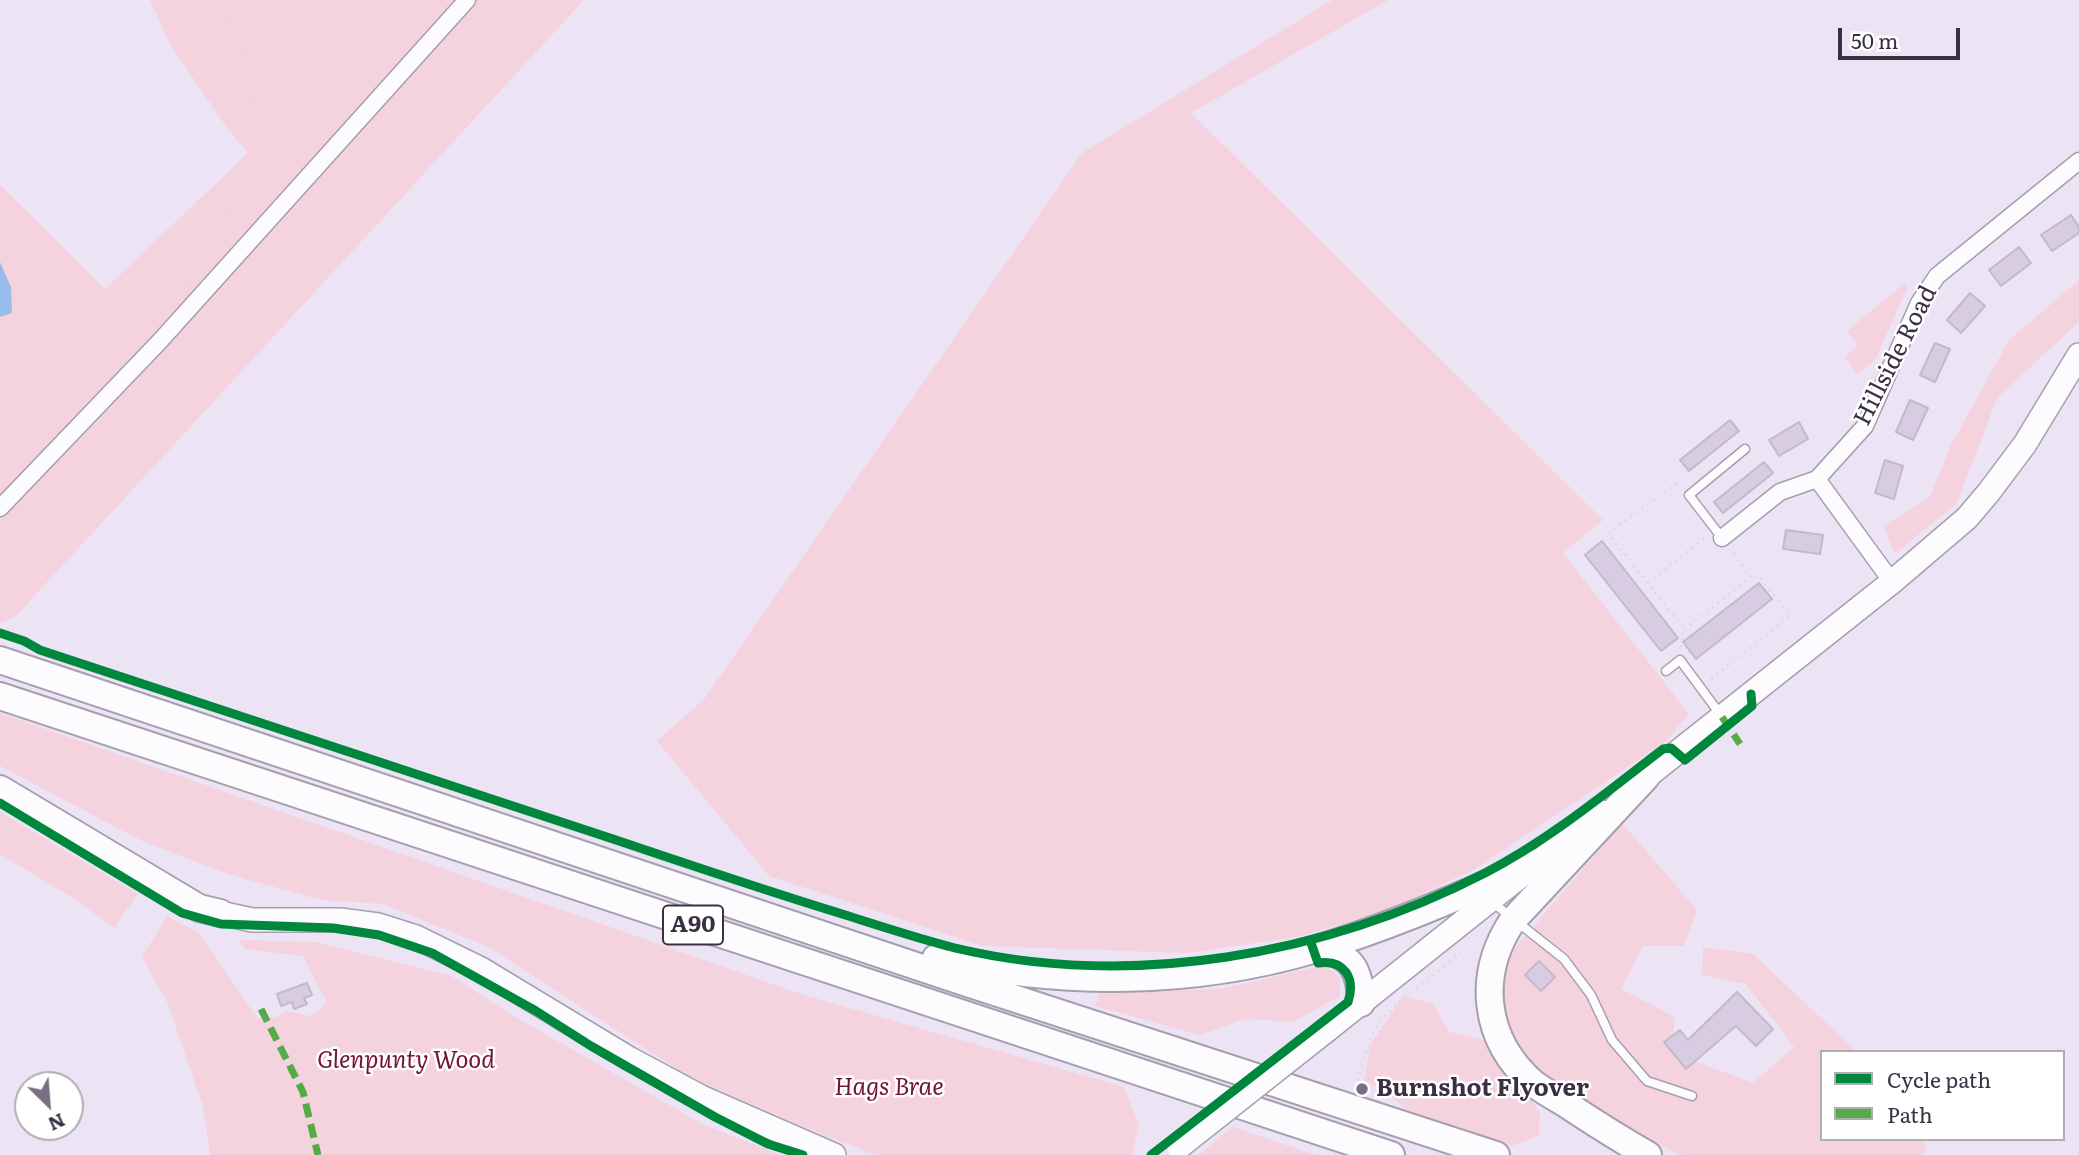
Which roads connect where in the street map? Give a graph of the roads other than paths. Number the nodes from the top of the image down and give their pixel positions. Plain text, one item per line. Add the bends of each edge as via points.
1 (467, 0) edge
2 (2079, 161) edge
3 (2079, 355) edge
4 (1745, 449) dead end
5 (1817, 479) junction
6 (0, 508) edge
7 (1722, 538) joint
8 (1892, 582) junction
9 (0, 660) edge
10 (1667, 671) dead end
11 (0, 696) edge
12 (1722, 717) junction
13 (1646, 777) junction
14 (0, 789) edge
15 (1539, 862) joint
16 (1483, 894) junction
17 (220, 913) joint
18 (1513, 920) junction
19 (815, 931) junction
20 (1318, 948) junction
21 (1361, 1003) junction
22 (1692, 1096) dead end
23 (1174, 1151) edge
24 (824, 1153) edge
25 (1391, 1155) edge
26 (1496, 1155) edge
27 (1648, 1155) edge

1 - 6 street via 160,341
2 - 5 street, Hillside Road via 1937,276 1919,303 1865,426
3 - 8 street via 2025,444 1989,492 1967,518
4 - 7 lane via 1689,495
5 - 7 street, Hillside Road via 1780,492
5 - 8 street
8 - 12 street
9 - 19 main road, A90
10 - 12 lane via 1680,660
11 - 25 main road, A90
12 - 13 street
13 - 15 street
13 - 18 main road
14 - 17 main road via 199,908
15 - 16 main road
16 - 18 lane
16 - 20 main road
16 - 21 street
17 - 24 street via 252,920 340,920 416,937 481,969 689,1091
18 - 22 lane via 1564,959 1591,995 1612,1040 1647,1081
18 - 27 main road via 1500,940 1490,978 1490,1008 1499,1038 1534,1084
19 - 20 main road via 964,964 1107,980 1223,970
19 - 26 main road, A90
20 - 21 main road via 1336,952 1354,968 1361,985
21 - 23 street, bridge

